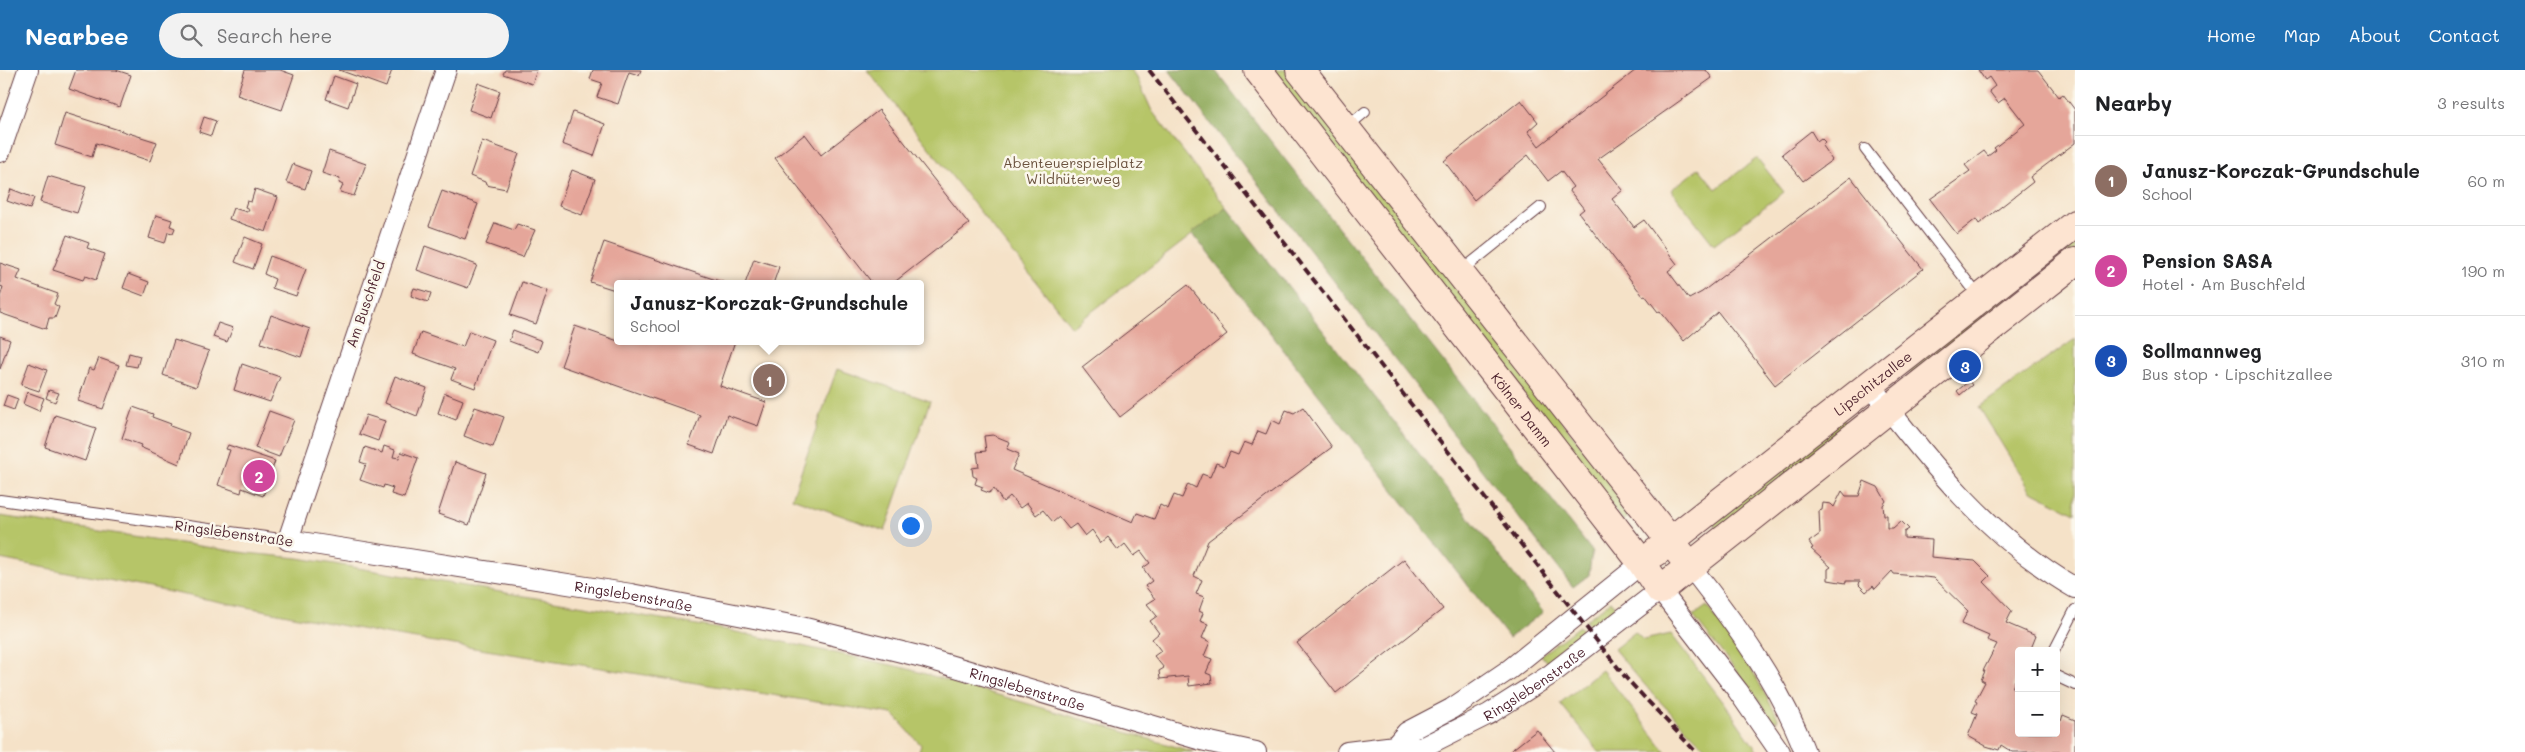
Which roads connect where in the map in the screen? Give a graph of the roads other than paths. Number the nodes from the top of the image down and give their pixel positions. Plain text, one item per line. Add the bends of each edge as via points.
1 (28, 70) edge
2 (446, 70) edge
3 (1258, 70) edge
4 (1300, 70) edge
5 (1865, 149) dead end
6 (0, 152) edge
7 (1540, 207) dead end
8 (2075, 224) edge
9 (2075, 262) edge
10 (1459, 273) junction
11 (1980, 298) junction
12 (1870, 385) junction
13 (1888, 409) junction
14 (0, 500) edge
15 (288, 540) junction
16 (1670, 542) junction
17 (1642, 563) junction
18 (1690, 566) junction
19 (2075, 588) edge
20 (1660, 590) junction
21 (2075, 610) edge
22 (2056, 647) edge
23 (2060, 678) edge
24 (2075, 686) edge
25 (1394, 746) junction
26 (1256, 752) edge
27 (1347, 752) edge
28 (1780, 752) edge
29 (1806, 752) edge

1 - 6 street
2 - 15 street, Am Buschfeld
3 - 17 street, Kölner Damm
4 - 10 street via 1355,120
5 - 11 lane
7 - 10 lane
8 - 11 street, Lipschitzallee
9 - 13 street
10 - 16 street
11 - 12 street, Lipschitzallee
12 - 13 street
12 - 16 street, Lipschitzallee
13 - 18 street
13 - 19 street via 1980,516 2039,566
14 - 15 lane, Ringslebenstraße
15 - 26 street, Ringslebenstraße via 631,594 802,627 922,657 1201,740
16 - 17 street, Lipschitzallee
16 - 18 street
17 - 20 street, Kölner Damm
17 - 25 street, Ringslebenstraße via 1510,669 1451,709 1407,732
18 - 20 street
18 - 29 street via 1761,665
20 - 25 street, Ringslebenstraße via 1550,675 1488,714 1422,748
20 - 28 street, Kölner Damm via 1738,691
21 - 22 lane
23 - 24 lane
25 - 27 street, Ringslebenstraße

